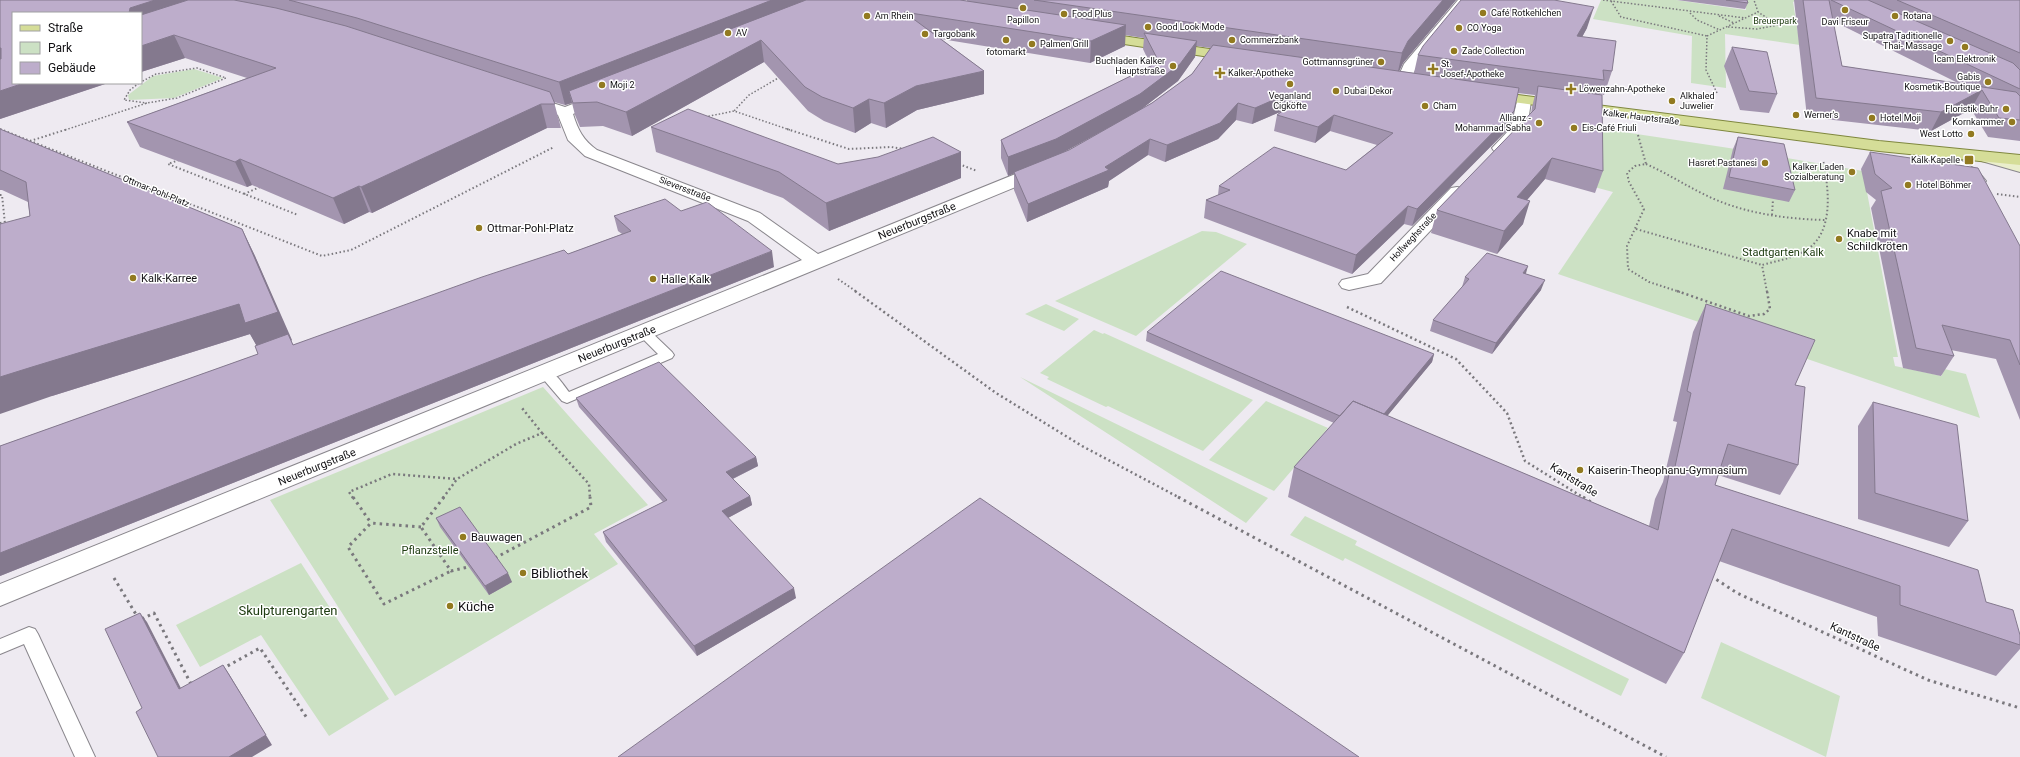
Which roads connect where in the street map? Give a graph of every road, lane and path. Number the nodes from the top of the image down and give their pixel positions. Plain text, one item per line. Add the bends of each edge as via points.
1 (1465, 0) edge
2 (1603, 0) edge
3 (1754, 0) edge
4 (1611, 1) edge
5 (1690, 12) junction
6 (1758, 12) junction
7 (1717, 15) junction
8 (1745, 18) junction
9 (1734, 23) junction
10 (1728, 26) junction
11 (1721, 30) junction
12 (1080, 33) edge
13 (1707, 36) junction
14 (1208, 52) junction
15 (1253, 59) edge
16 (1194, 72) edge
17 (785, 75) edge
18 (142, 81) edge
19 (1404, 82) edge
20 (138, 84) edge
21 (616, 92) edge
22 (1470, 93) edge
23 (1717, 93) dead end
24 (512, 94) edge
25 (1524, 101) junction
26 (147, 103) junction
27 (734, 111) junction
28 (565, 112) junction
29 (1634, 116) junction
30 (699, 118) edge
31 (0, 129) edge
32 (573, 138) junction
33 (1817, 138) junction
34 (30, 141) junction
35 (905, 149) edge
36 (1921, 151) junction
37 (1984, 157) junction
38 (182, 158) edge
39 (2020, 160) edge
40 (1487, 161) edge
41 (1062, 162) edge
42 (958, 164) edge
43 (1646, 164) junction
44 (2020, 167) edge
45 (1471, 178) edge
46 (264, 185) edge
47 (1006, 185) junction
48 (1985, 193) joint
49 (244, 194) junction
50 (0, 195) edge
51 (2020, 197) edge
52 (1773, 199) edge
53 (298, 215) dead end
54 (1772, 215) junction
55 (1825, 220) junction
56 (4, 222) junction
57 (0, 223) edge
58 (5, 228) edge
59 (1636, 229) junction
60 (816, 262) junction
61 (1762, 265) junction
62 (1348, 284) joint
63 (644, 333) junction
64 (545, 373) junction
65 (508, 388) junction
66 (542, 432) junction
67 (457, 479) junction
68 (1598, 506) edge
69 (371, 524) junction
70 (421, 527) junction
71 (101, 555) junction
72 (489, 561) edge
73 (474, 565) edge
74 (451, 571) junction
75 (1704, 572) edge
76 (0, 595) edge
77 (0, 646) edge
78 (219, 670) edge
79 (199, 681) edge
80 (2020, 708) edge
81 (307, 718) dead end
82 (85, 757) edge
83 (1666, 757) edge

1 - 19 street via 1409,67
2 - 4 path
3 - 6 path
4 - 5 path
4 - 13 path via 1621,17
5 - 7 path
5 - 11 path via 1703,23
6 - 8 path
6 - 10 path via 1778,25 1758,29
7 - 8 path
7 - 9 path
8 - 9 path
9 - 10 path
10 - 11 path
11 - 13 path
12 - 14 main road
13 - 23 path via 1706,70
14 - 15 main road
14 - 16 street
17 - 27 path via 766,83 749,95
18 - 26 path via 156,74 197,68 226,78 177,98
20 - 26 path via 124,100
21 - 28 street
22 - 25 main road, Kalker Hauptstraße
24 - 28 street
25 - 29 main road, Kalker Hauptstraße
25 - 40 street via 1519,129
26 - 34 path
27 - 30 path
27 - 35 path via 849,149
28 - 32 street
29 - 33 main road, Kalker Hauptstraße
29 - 43 path
31 - 34 path, Ottmar-Pohl-Platz
32 - 34 path, Ottmar-Pohl-Platz via 351,250 322,256
32 - 60 street, Sieversstraße via 591,153 754,217
33 - 36 main road, Kalker Hauptstraße
33 - 55 path via 1825,169 1828,212
36 - 37 main road, Kalker Hauptstraße
36 - 48 street via 1968,172
37 - 39 main road, Kalker Hauptstraße
37 - 44 main road
38 - 49 path via 168,164
41 - 47 street, Neuerburgstraße
42 - 47 path
43 - 54 path via 1714,199 1753,212
43 - 59 path via 1635,166 1627,173 1627,179 1644,209
45 - 62 street, Hollweghstraße via 1374,279
46 - 49 path
47 - 60 street, Neuerburgstraße
48 - 51 path
49 - 53 path
50 - 56 path via 2,194
52 - 54 path
54 - 55 path via 1801,220
55 - 61 path via 1822,234 1808,249
56 - 57 path
56 - 58 path
59 - 61 path
59 - 61 path via 1627,246 1628,269 1649,282 1749,316 1764,314 1770,308
60 - 63 street, Neuerburgstraße
60 - 83 path via 996,393 1082,446
62 - 68 path, Kantstraße via 1333,300 1456,359 1507,413 1525,461
63 - 64 street, Neuerburgstraße
63 - 64 lane via 667,355 567,398
64 - 65 street, Neuerburgstraße
65 - 66 path
65 - 71 street, Neuerburgstraße
66 - 67 path via 516,444
66 - 72 path via 589,484 591,507
67 - 69 path via 392,474 349,492
67 - 70 path
69 - 70 path
69 - 74 path via 348,547 384,604
70 - 74 path
71 - 76 street, Neuerburgstraße
71 - 79 path via 140,620 154,613 192,685
73 - 74 path
75 - 80 path, Kantstraße via 1737,592 1928,680
77 - 82 lane via 29,634
78 - 81 path via 260,648

